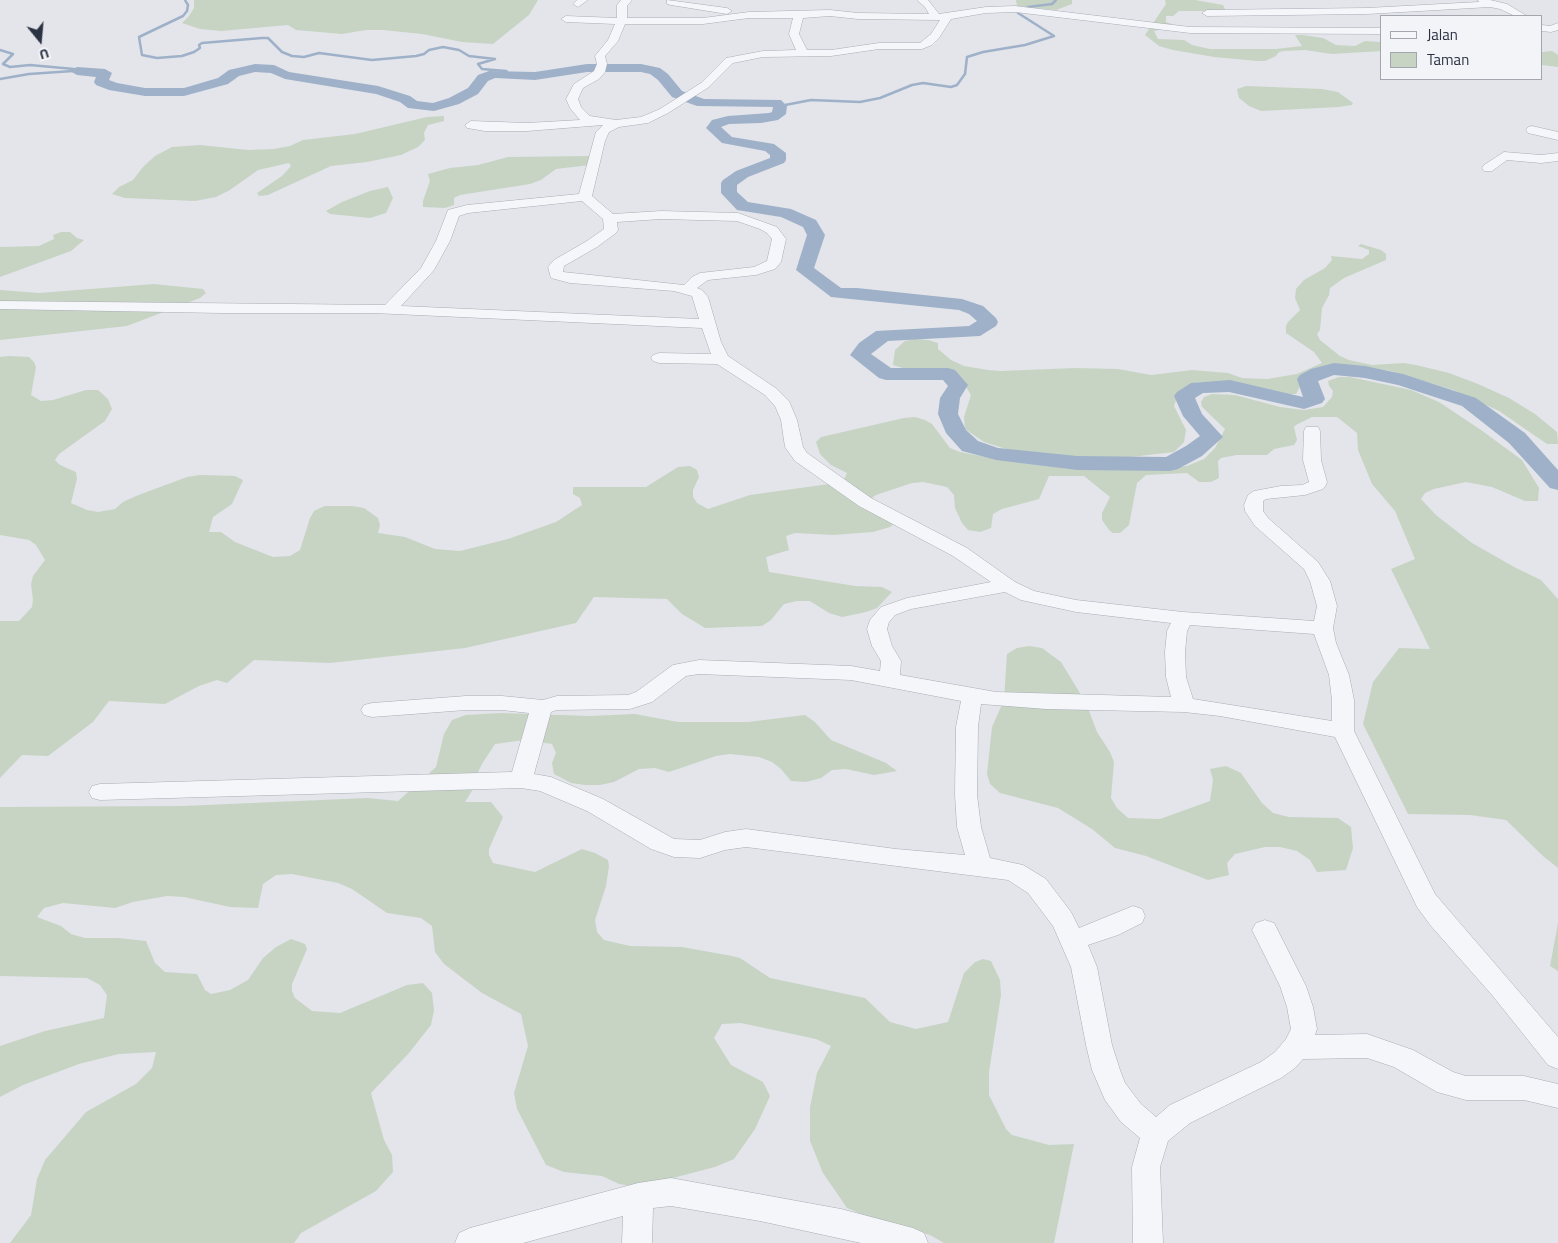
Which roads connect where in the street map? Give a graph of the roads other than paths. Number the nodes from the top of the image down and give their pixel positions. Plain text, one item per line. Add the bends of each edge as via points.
1 (627, 0) edge
2 (922, 0) edge
3 (672, 1) edge
4 (1250, 2) dead end
5 (1486, 2) edge
6 (800, 3) dead end
7 (1206, 13) dead end
8 (1257, 13) junction
9 (803, 15) junction
10 (1520, 15) edge
11 (734, 17) junction
12 (942, 17) junction
13 (566, 18) dead end
14 (661, 20) junction
15 (621, 21) junction
16 (1380, 31) edge
17 (1284, 32) junction
18 (802, 52) junction
19 (596, 122) junction
20 (471, 124) dead end
21 (616, 124) junction
22 (1532, 130) dead end
23 (1558, 136) edge
24 (1558, 157) edge
25 (1488, 168) dead end
26 (585, 197) junction
27 (610, 218) junction
28 (688, 289) junction
29 (0, 305) edge
30 (390, 309) junction
31 (708, 324) junction
32 (659, 358) dead end
33 (721, 359) junction
34 (1312, 431) dead end
35 (1008, 586) junction
36 (1183, 618) junction
37 (1323, 628) junction
38 (890, 681) junction
39 (972, 696) junction
40 (1184, 705) junction
41 (543, 707) junction
42 (372, 710) dead end
43 (1343, 731) junction
44 (521, 780) junction
45 (100, 792) dead end
46 (980, 866) junction
47 (1133, 916) dead end
48 (1265, 930) dead end
49 (1073, 940) junction
50 (1296, 1047) junction
51 (1558, 1057) edge
52 (1558, 1096) edge
53 (1156, 1134) junction
54 (638, 1197) junction
55 (470, 1243) edge
56 (637, 1243) edge
57 (913, 1243) edge
58 (1148, 1243) edge

1 - 15 street via 622,5
2 - 12 street
3 - 11 street via 726,11
3 - 14 street
4 - 8 street
5 - 8 street via 1367,11
5 - 10 street
6 - 9 street
7 - 8 street
8 - 17 street
9 - 11 street
9 - 12 street
9 - 18 street via 796,22 794,34
11 - 14 street via 702,21
12 - 17 street via 1015,9 1179,30
12 - 18 street via 931,41 922,46
13 - 15 street
14 - 15 street
15 - 19 street via 613,41 600,56 600,68 595,77 578,86 572,99 586,119
16 - 17 street
18 - 21 street via 752,55 730,60 705,85 683,99 644,120
19 - 20 street via 527,127
19 - 21 street
21 - 26 street via 602,132
22 - 23 street
24 - 25 street via 1504,156
26 - 27 street
26 - 30 street via 453,213 443,241 427,270
27 - 28 street via 611,230 559,263 555,267 556,275 570,279
27 - 28 street via 661,215 738,217 765,226 779,239 774,262 770,266 756,271 705,276
28 - 31 street via 701,297
29 - 30 street via 129,309
30 - 31 street
31 - 33 street
32 - 33 street
33 - 35 street via 778,397 789,420 794,447 801,457 866,502 960,552
34 - 37 street via 1312,460 1317,485 1305,490 1260,495 1254,499 1253,505 1261,522 1311,566 1320,581 1327,606
35 - 36 street via 1028,596 1053,602
35 - 38 street via 907,604 888,612 877,629 891,661
36 - 37 street
36 - 40 street via 1174,652 1176,677
37 - 43 street via 1339,675
38 - 39 street
38 - 41 street via 823,671 699,667 680,670 644,697 630,702 557,703
39 - 40 street via 1046,702
39 - 46 street via 967,727 966,795
40 - 43 street
41 - 42 street via 466,703
41 - 44 street
43 - 51 street via 1426,900
44 - 45 street
44 - 46 street via 543,783 573,795 674,848 700,849 746,838
46 - 49 street via 1014,872 1037,886 1062,918
47 - 49 street
48 - 50 street via 1300,1007 1304,1029
49 - 53 street via 1086,976 1106,1070 1115,1091 1131,1113
50 - 52 street via 1367,1046 1403,1058 1447,1083 1466,1088 1524,1088
50 - 53 street via 1271,1070 1180,1114
53 - 58 street via 1146,1167
54 - 55 street
54 - 56 street
54 - 57 street via 671,1192 840,1223

